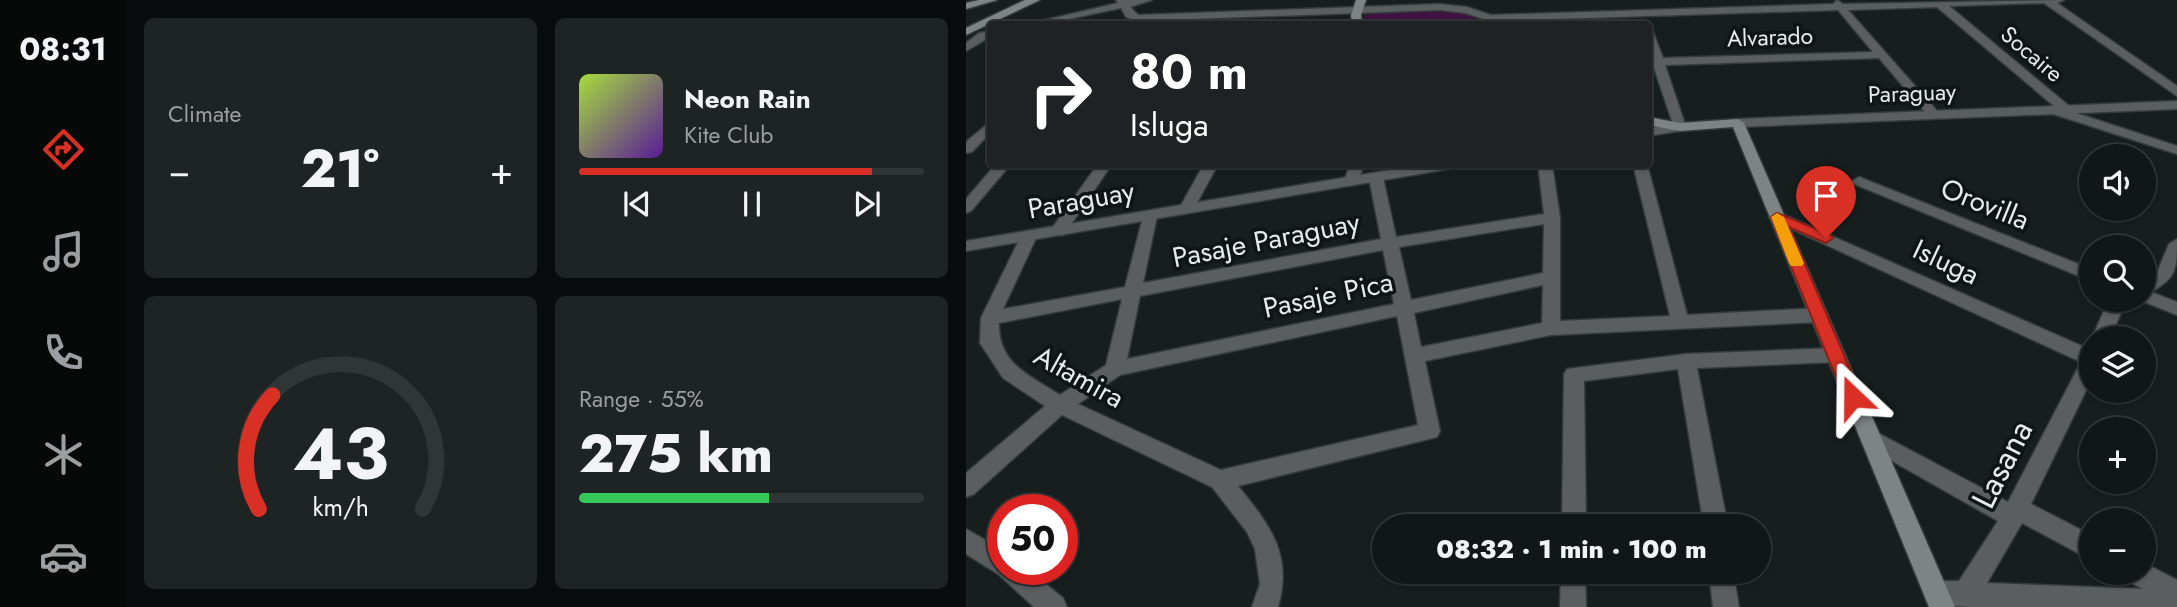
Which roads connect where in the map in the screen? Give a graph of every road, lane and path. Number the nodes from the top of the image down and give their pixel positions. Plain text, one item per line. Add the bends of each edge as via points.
1 (992, 0) edge
2 (1035, 0) edge
3 (1147, 0) edge
4 (1481, 0) edge
5 (1638, 0) edge
6 (2046, 0) edge
7 (2059, 0) edge
8 (1123, 2) edge
9 (1913, 2) edge
10 (1838, 4) edge
11 (1940, 4) junction
12 (1359, 5) edge
13 (1757, 5) edge
14 (966, 6) edge
15 (1642, 13) junction
16 (1229, 14) junction
17 (1555, 16) edge
18 (1483, 19) edge
19 (988, 21) edge
20 (1045, 21) edge
21 (1248, 21) edge
22 (1645, 21) edge
23 (987, 22) edge
24 (966, 32) edge
25 (987, 34) edge
26 (1652, 45) edge
27 (966, 48) edge
28 (1882, 55) junction
29 (1658, 62) junction
30 (2177, 92) edge
31 (2177, 105) edge
32 (2059, 110) junction
33 (1934, 115) junction
34 (1652, 122) edge
35 (1738, 123) junction
36 (1680, 127) junction
37 (987, 129) edge
38 (1652, 131) edge
39 (987, 148) edge
40 (967, 149) edge
41 (2177, 150) edge
42 (1001, 168) edge
43 (1102, 168) edge
44 (1209, 168) edge
45 (1356, 168) edge
46 (1432, 168) edge
47 (1546, 168) edge
48 (1641, 168) edge
49 (1376, 178) junction
50 (1859, 181) dead end
51 (1351, 182) junction
52 (966, 208) edge
53 (1187, 209) junction
54 (1149, 216) junction
55 (1777, 217) junction
56 (1552, 218) junction
57 (1058, 231) junction
58 (1029, 236) junction
59 (1390, 243) junction
60 (2177, 244) edge
61 (966, 246) edge
62 (2079, 270) edge
63 (1553, 277) junction
64 (2156, 282) edge
65 (1132, 292) junction
66 (2156, 301) edge
67 (1404, 307) junction
68 (2177, 310) edge
69 (1819, 315) junction
70 (990, 318) junction
71 (1680, 321) junction
72 (1551, 328) junction
73 (2079, 354) edge
74 (1835, 355) junction
75 (1414, 356) junction
76 (1686, 361) junction
77 (1115, 369) junction
78 (2079, 383) edge
79 (1060, 405) junction
80 (1871, 439) junction
81 (1220, 480) junction
82 (966, 487) edge
83 (2015, 513) junction
84 (1574, 514) edge
85 (1714, 514) edge
86 (966, 540) edge
87 (2079, 542) edge
88 (987, 554) edge
89 (2156, 582) edge
90 (1573, 584) edge
91 (1723, 584) edge
92 (1027, 585) edge
93 (1966, 594) junction
94 (2177, 594) edge
95 (1938, 600) edge
96 (2115, 603) edge
97 (2177, 603) edge
98 (1054, 607) edge
99 (1265, 607) edge
100 (1573, 607) edge
101 (1726, 607) edge

1 - 14 main road
2 - 19 main road
3 - 8 street
4 - 18 street
5 - 15 street
6 - 7 street
6 - 11 street
6 - 30 street
8 - 16 street via 1137,18
8 - 20 street
9 - 10 street
9 - 11 street
10 - 13 street
10 - 28 street
11 - 32 street, Socaire
12 - 16 street
12 - 18 street via 1451,7
13 - 15 street
15 - 17 street
15 - 22 street
16 - 21 street
17 - 18 street
23 - 24 main road
25 - 27 street
26 - 29 street
28 - 29 street, Alvarado
28 - 33 street
29 - 36 street
31 - 32 street, Paraguay
32 - 33 street, Paraguay
32 - 41 street
33 - 35 street, Paraguay
34 - 36 main road
35 - 36 main road, Paraguay
35 - 55 main road
36 - 38 street, Paraguay
37 - 40 street
39 - 40 street
42 - 52 street
43 - 57 street
44 - 53 street
45 - 51 street
46 - 49 street, Paraguay
47 - 56 street
48 - 71 street
49 - 51 street, Paraguay
49 - 59 street
50 - 62 street, Orovilla
51 - 53 street, Paraguay
53 - 54 street, Paraguay
54 - 57 street, Paraguay
54 - 65 street
55 - 69 main road
55 - 73 street, Isluga
56 - 59 street, Pasaje Paraguay
56 - 63 street
57 - 58 street, Paraguay
58 - 61 street, Paraguay
58 - 70 street
59 - 65 street, Pasaje Paraguay
59 - 67 street
60 - 64 street via 2163,279
63 - 67 street, Pasaje Pica
63 - 72 street
65 - 70 street, Pasaje Paraguay
65 - 77 street
66 - 68 street
67 - 75 street
67 - 77 street, Pasaje Pica
69 - 71 street
69 - 74 main road
70 - 79 street, Altamira via 989,343 1010,373
71 - 72 street
72 - 75 street
74 - 76 street
74 - 80 main road
75 - 81 street via 1430,431
76 - 84 street via 1574,374
76 - 85 street
77 - 79 street
78 - 83 street, Lasana
79 - 81 street, Altamira
79 - 82 street
80 - 83 street
80 - 95 main road
81 - 99 street, Altamira via 1255,524 1267,548 1272,584
83 - 87 street
83 - 93 street, Lasana
86 - 88 street
89 - 94 street
90 - 100 street
91 - 101 street
92 - 98 street
93 - 95 street
93 - 96 street
96 - 97 street

